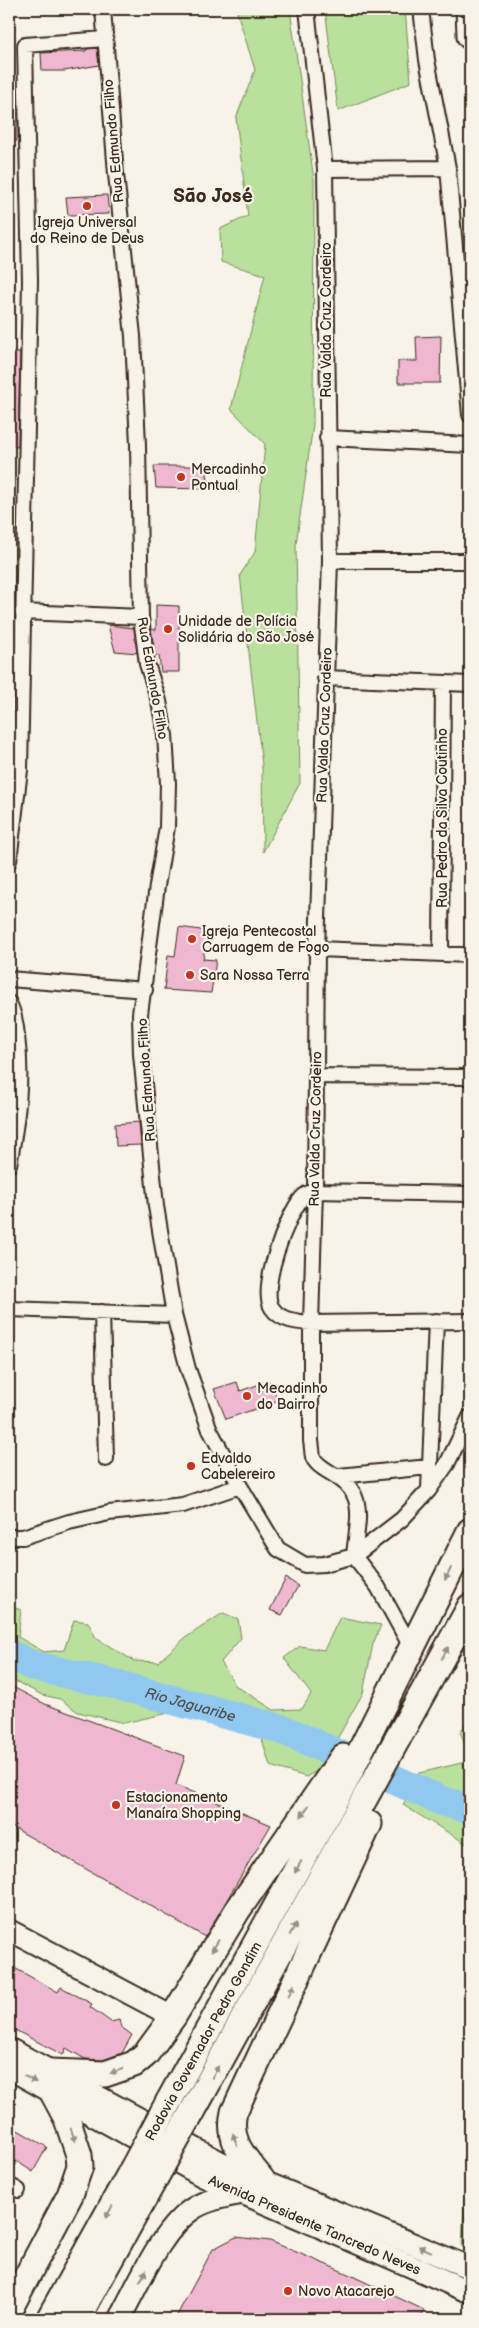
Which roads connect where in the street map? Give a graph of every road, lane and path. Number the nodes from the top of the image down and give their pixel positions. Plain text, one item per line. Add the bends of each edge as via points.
1 (102, 9) edge
2 (307, 9) edge
3 (421, 9) edge
4 (469, 9) edge
5 (470, 36) edge
6 (105, 39) junction
7 (448, 168) junction
8 (325, 169) junction
9 (470, 415) edge
10 (327, 438) junction
11 (470, 445) edge
12 (330, 561) junction
13 (470, 561) edge
14 (22, 612) junction
15 (141, 617) junction
16 (325, 678) junction
17 (443, 683) junction
18 (470, 684) edge
19 (9, 861) edge
20 (317, 949) junction
21 (442, 954) junction
22 (470, 955) edge
23 (9, 979) edge
24 (145, 990) junction
25 (9, 1003) edge
26 (317, 1076) junction
27 (470, 1077) edge
28 (9, 1165) edge
29 (315, 1191) junction
30 (470, 1194) edge
31 (9, 1308) edge
32 (102, 1312) junction
33 (174, 1315) junction
34 (436, 1320) junction
35 (470, 1321) edge
36 (311, 1323) junction
37 (470, 1417) edge
38 (106, 1459) dead end
39 (429, 1467) junction
40 (339, 1476) junction
41 (240, 1486) junction
42 (429, 1490) junction
43 (470, 1530) edge
44 (9, 1537) edge
45 (354, 1556) junction
46 (470, 1607) edge
47 (411, 1646) junction
48 (408, 1729) junction
49 (345, 1770) junction
50 (376, 1794) junction
51 (9, 1930) edge
52 (173, 2017) junction
53 (9, 2049) edge
54 (9, 2068) edge
55 (51, 2082) junction
56 (166, 2146) junction
57 (143, 2176) junction
58 (262, 2180) junction
59 (238, 2194) junction
60 (470, 2268) edge
61 (470, 2292) edge
62 (9, 2310) edge
63 (49, 2319) edge
64 (76, 2319) edge
65 (119, 2319) edge

1 - 6 street, Rua Edmundo Filho
2 - 8 street, Rua Valda Cruz Cordeiro
3 - 7 street via 427,60
4 - 5 highway
6 - 14 street via 25,45 30,281
6 - 15 street, Rua Edmundo Filho via 133,336
7 - 8 street
7 - 9 street
8 - 10 street, Rua Valda Cruz Cordeiro
10 - 11 street
10 - 12 street, Rua Valda Cruz Cordeiro
12 - 13 street
12 - 16 street, Rua Valda Cruz Cordeiro
14 - 15 street
14 - 19 street via 20,770
15 - 24 street, Rua Edmundo Filho via 148,664 165,735 168,783 167,827
16 - 17 street
16 - 20 street, Rua Valda Cruz Cordeiro
17 - 18 street
17 - 21 street, Rua Pedro da Silva Coutinho
20 - 21 street
20 - 26 street, Rua Valda Cruz Cordeiro
21 - 22 street
23 - 24 street
24 - 33 street, Rua Edmundo Filho via 140,1014 141,1054 156,1206
25 - 28 street via 15,1019 21,1076
26 - 27 street
26 - 29 street, Rua Valda Cruz Cordeiro
29 - 30 street
29 - 36 street, Rua Valda Cruz Cordeiro
29 - 36 street via 302,1198 289,1219 268,1294 272,1308 280,1316
31 - 32 street
32 - 33 street
32 - 38 street
33 - 41 street, Rua Edmundo Filho via 188,1369 210,1430
34 - 35 street
34 - 36 street
34 - 39 street
36 - 40 street, Rua Valda Cruz Cordeiro via 313,1456 316,1462
37 - 42 street via 447,1464
39 - 40 street
39 - 42 street
40 - 45 street via 352,1490 357,1502
41 - 44 street via 183,1505 109,1513 23,1537
41 - 45 street, Rua Edmundo Filho via 273,1542 286,1556 305,1565 313,1565
42 - 45 street via 390,1530
43 -> 47 highway
45 - 47 street via 383,1596
48 -> 46 highway via 427,1686
47 - 49 highway
48 - 50 highway
48 - 50 highway, Rodovia Governador Pedro Gondim via 381,1769
49 -> 52 highway via 237,1910
49 -> 57 highway, Rodovia Governador Pedro Gondim, bridge via 169,2101
57 -> 50 highway, Rodovia Governador Pedro Gondim, bridge via 191,2114
58 -> 50 highway via 233,2139 234,2112
51 - 52 street
52 -> 55 highway via 156,2042 134,2064 105,2074
53 - 55 main road
54 -> 55 main road
55 - 56 main road
55 -> 62 highway via 67,2119 80,2166 70,2195
56 - 58 main road, Avenida Presidente Tancredo Neves
56 - 59 main road, Avenida Presidente Tancredo Neves
57 -> 63 highway, Rodovia Governador Pedro Gondim
57 - 64 highway, Rodovia Governador Pedro Gondim
60 -> 58 main road, Avenida Presidente Tancredo Neves
59 - 61 main road, Avenida Presidente Tancredo Neves
65 -> 59 main road via 153,2257 178,2221 209,2201

